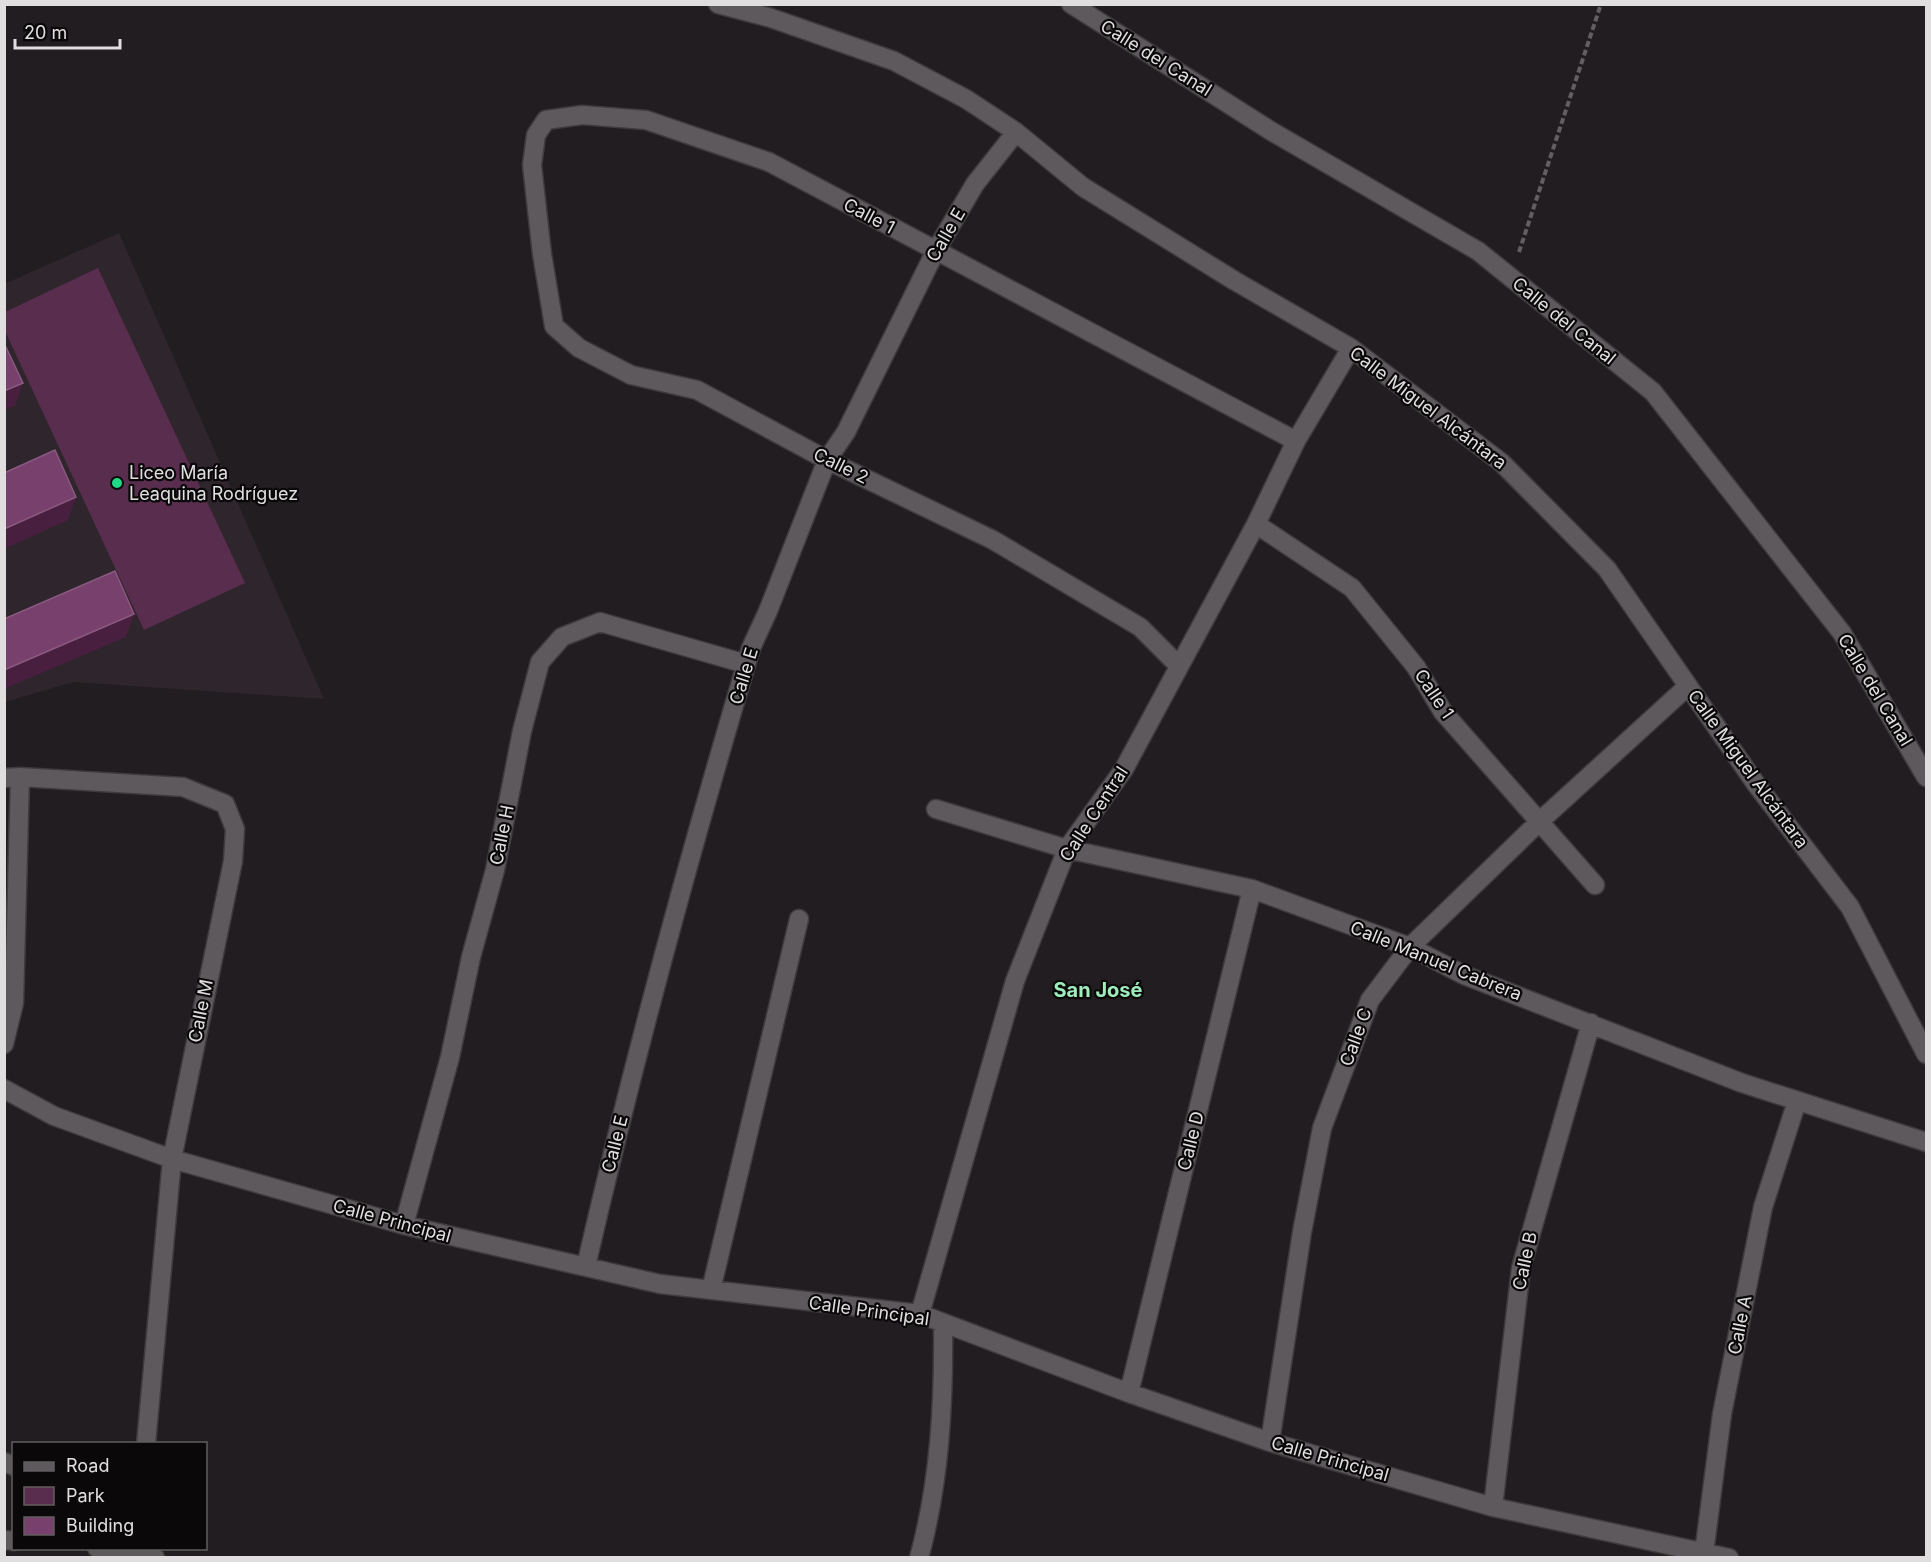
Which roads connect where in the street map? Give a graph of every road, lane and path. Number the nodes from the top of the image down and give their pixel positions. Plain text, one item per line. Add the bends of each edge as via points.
1 (718, 4) edge
2 (1071, 4) edge
3 (1601, 4) edge
4 (1016, 132) junction
5 (935, 252) junction
6 (542, 254) joint
7 (1510, 278) junction
8 (1351, 348) junction
9 (1296, 441) junction
10 (827, 460) junction
11 (1256, 524) junction
12 (746, 664) junction
13 (1179, 666) junction
14 (1688, 686) junction
15 (12, 777) edge
16 (1926, 777) edge
17 (936, 809) dead end
18 (1539, 822) junction
19 (1067, 849) junction
20 (1595, 885) dead end
21 (1252, 889) junction
22 (799, 919) dead end
23 (1410, 947) junction
24 (1591, 1023) junction
25 (4, 1044) edge
26 (1926, 1054) edge
27 (4, 1089) edge
28 (1797, 1101) junction
29 (1926, 1142) edge
30 (172, 1159) junction
31 (404, 1226) junction
32 (586, 1266) junction
33 (711, 1290) junction
34 (920, 1314) junction
35 (943, 1323) junction
36 (1129, 1393) junction
37 (146, 1442) edge
38 (1270, 1442) junction
39 (1493, 1507) junction
40 (118, 1550) edge
41 (149, 1553) edge
42 (1704, 1553) junction
43 (919, 1557) edge
44 (1729, 1557) edge

1 - 4 street, Calle Miguel Alcántara via 771,18 894,61 966,99
2 - 7 street, Calle del Canal via 1271,131 1478,251
3 - 7 path
4 - 5 street, Calle E via 975,184
4 - 8 street, Calle Miguel Alcántara via 1083,187
5 - 6 street, Calle 1 via 769,162 646,120 582,115 546,120 536,135 532,165
5 - 9 street, Calle 1
5 - 10 street, Calle E via 846,432
6 - 10 street, Calle 2 via 554,326 579,348 631,375 697,390
7 - 16 street, Calle del Canal via 1653,392 1842,633
8 - 9 street, Calle Central
8 - 14 street, Calle Miguel Alcántara via 1502,463 1527,487 1607,568
9 - 11 street, Calle Central
10 - 12 street, Calle E
10 - 13 street, Calle 2 via 993,540 1140,627
11 - 13 street, Calle Central
11 - 18 street, Calle 1 via 1352,588 1416,667 1443,712
12 - 31 street, Calle H via 600,622 562,637 540,662 450,1057
12 - 32 street, Calle E via 676,905
13 - 19 street, Calle Central via 1124,769
14 - 18 street, Calle C
14 - 26 street, Calle Miguel Alcántara via 1756,784 1850,907
15 - 25 street via 14,1003
15 - 30 street, Calle M via 183,787 225,804 235,829 232,861
17 - 19 street, Calle Manuel Cabrera
18 - 20 street, Calle 1
18 - 23 street, Calle C
19 - 21 street, Calle Manuel Cabrera
19 - 34 street, Calle Central via 1015,981
21 - 23 street, Calle Manuel Cabrera
21 - 36 street, Calle D
22 - 33 street
23 - 24 street, Calle Manuel Cabrera via 1464,975
23 - 38 street, Calle C via 1370,1000 1322,1128
24 - 28 street, Calle Manuel Cabrera
24 - 39 street, Calle B via 1521,1268
27 - 30 street, Calle Principal via 54,1116
28 - 29 street, Calle Manuel Cabrera
28 - 42 street, Calle A via 1763,1207 1722,1414
30 - 31 street, Calle Principal
30 - 37 street, Calle M
31 - 32 street, Calle Principal
32 - 33 street, Calle Principal via 660,1284
33 - 34 street, Calle Principal
34 - 35 street, Calle Principal
35 - 36 street, Calle Principal
35 - 43 street via 940,1436 928,1525
36 - 38 street, Calle Principal
38 - 39 street, Calle Principal
39 - 42 street, Calle Principal
40 - 41 street
42 - 44 street, Calle Principal

